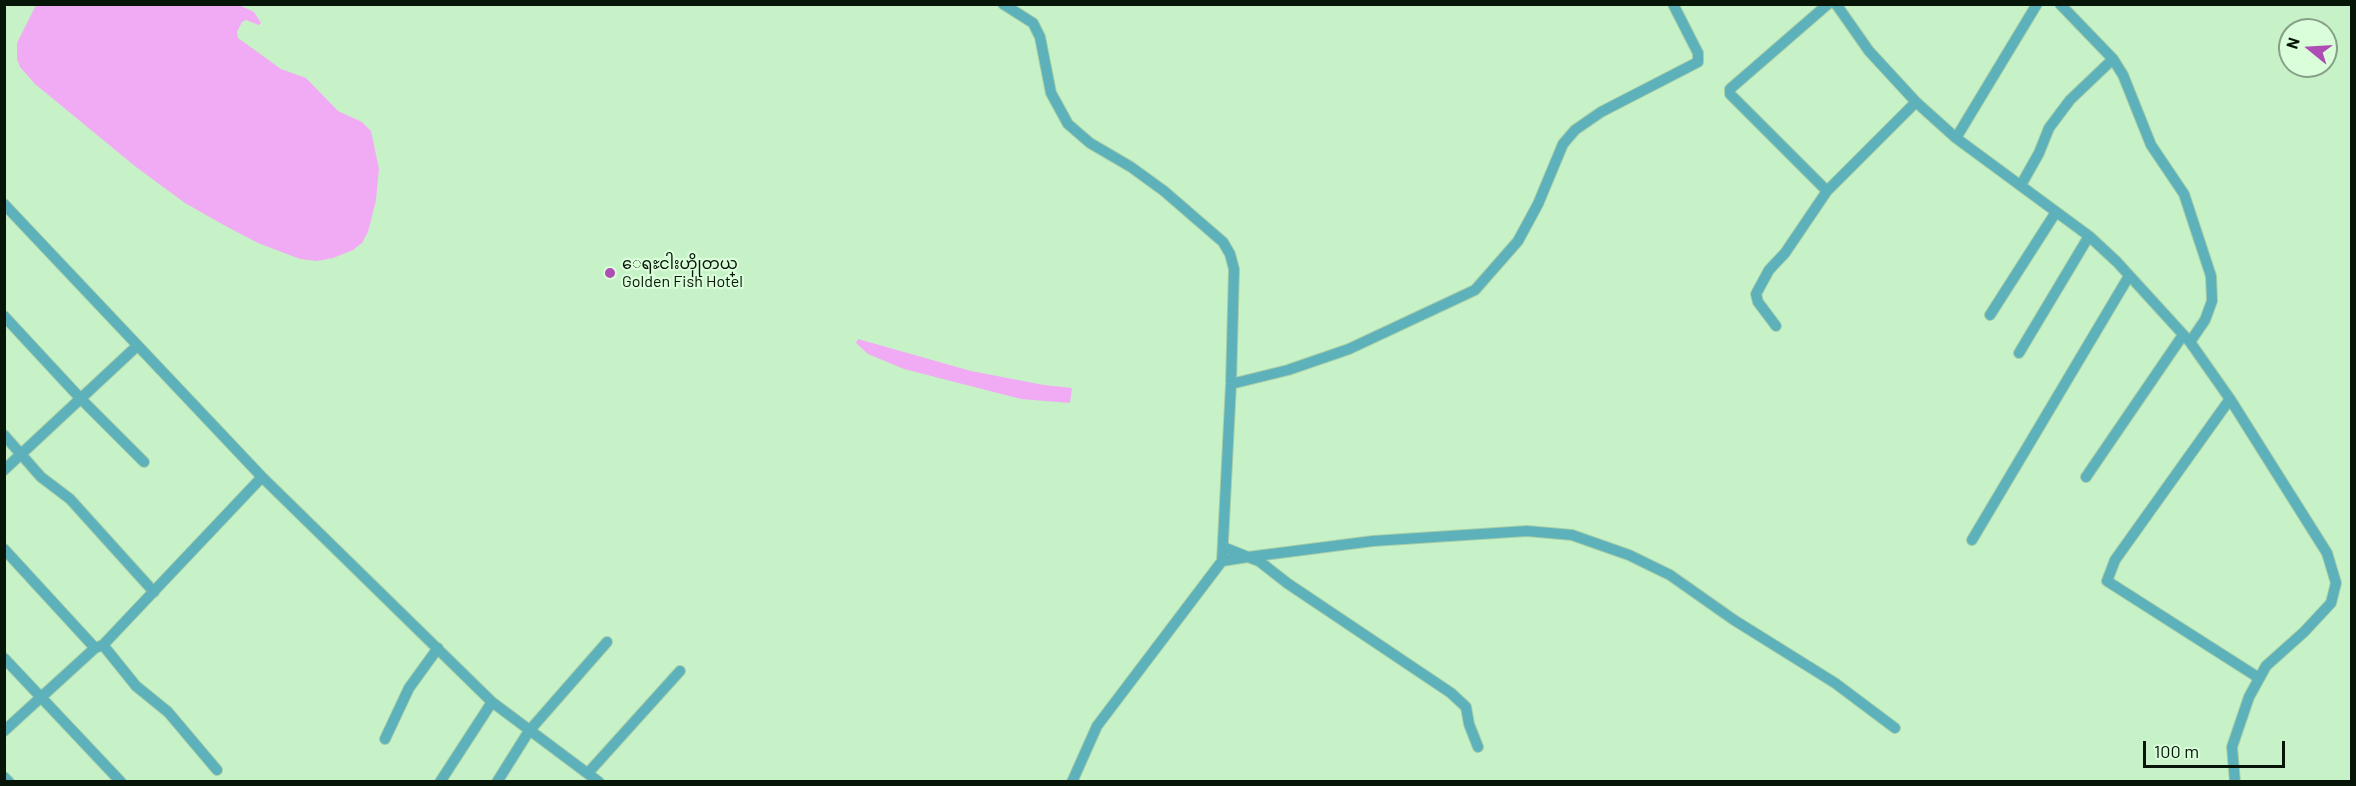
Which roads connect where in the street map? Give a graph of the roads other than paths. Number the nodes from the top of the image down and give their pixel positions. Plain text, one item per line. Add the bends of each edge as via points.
1 (1003, 4) edge
2 (1673, 4) edge
3 (1828, 4) edge
4 (1836, 4) edge
5 (2037, 4) edge
6 (2060, 4) edge
7 (2113, 59) junction
8 (1916, 102) junction
9 (1956, 138) junction
10 (2020, 185) junction
11 (1827, 191) junction
12 (4, 204) edge
13 (2056, 212) junction
14 (9, 215) edge
15 (2089, 236) junction
16 (2129, 276) junction
17 (1990, 315) dead end
18 (4, 316) edge
19 (1776, 326) dead end
20 (2186, 339) junction
21 (137, 346) junction
22 (2019, 353) dead end
23 (1232, 384) junction
24 (81, 399) junction
25 (2230, 399) junction
26 (4, 435) edge
27 (21, 453) junction
28 (144, 462) dead end
29 (4, 470) edge
30 (262, 477) junction
31 (2086, 477) dead end
32 (1972, 540) dead end
33 (1223, 547) junction
34 (4, 549) edge
35 (1248, 557) junction
36 (1222, 561) junction
37 (154, 592) junction
38 (607, 642) dead end
39 (99, 647) junction
40 (438, 648) junction
41 (4, 658) edge
42 (680, 671) dead end
43 (2259, 678) junction
44 (41, 697) junction
45 (492, 702) junction
46 (1895, 728) dead end
47 (4, 731) edge
48 (529, 731) junction
49 (385, 739) dead end
50 (1478, 747) dead end
51 (217, 770) dead end
52 (588, 773) junction
53 (4, 777) edge
54 (9, 782) edge
55 (121, 782) edge
56 (440, 782) edge
57 (497, 782) edge
58 (599, 782) edge
59 (1072, 782) edge
60 (2235, 782) edge

1 - 23 street via 1033,23 1040,37 1051,93 1068,124 1164,191 1223,242 1234,269
2 - 23 street via 1698,53 1698,62 1601,112 1575,130 1563,144 1518,241 1475,290 1348,349
3 - 11 street via 1736,84 1730,94
4 - 8 street via 1869,51
5 - 9 street
6 - 7 street
7 - 10 street via 2070,100 2049,128
7 - 20 street via 2151,145 2184,194 2211,276 2212,301 2205,320
8 - 9 street
8 - 11 street
9 - 10 street
10 - 13 street
11 - 19 street via 1756,294
12 - 14 street
13 - 15 street
13 - 17 street
14 - 21 street
15 - 16 street
15 - 22 street
16 - 20 street
16 - 32 street
18 - 24 street
20 - 25 street
20 - 31 street
21 - 24 street
21 - 30 street
23 - 33 street
24 - 27 street
24 - 28 street
25 - 43 street via 2327,553 2336,583 2331,603 2266,666
25 - 43 street via 2115,560 2106,581
26 - 27 street
27 - 29 street
27 - 37 street via 41,477 70,499
30 - 37 street
30 - 40 street
33 - 35 street
33 - 36 street
34 - 39 street
35 - 36 street
35 - 46 street via 1373,541 1527,531 1572,535 1629,555 1670,575 1835,683
35 - 50 street via 1451,693 1466,707
36 - 59 street via 1097,726
37 - 39 street
38 - 48 street
39 - 44 street
39 - 51 street via 136,686 168,711
40 - 45 street
40 - 49 street via 409,688
41 - 44 street
42 - 52 street
43 - 60 street via 2232,747
44 - 47 street
44 - 55 street
45 - 48 street
45 - 56 street
48 - 52 street
48 - 57 street
52 - 58 street
53 - 54 street

